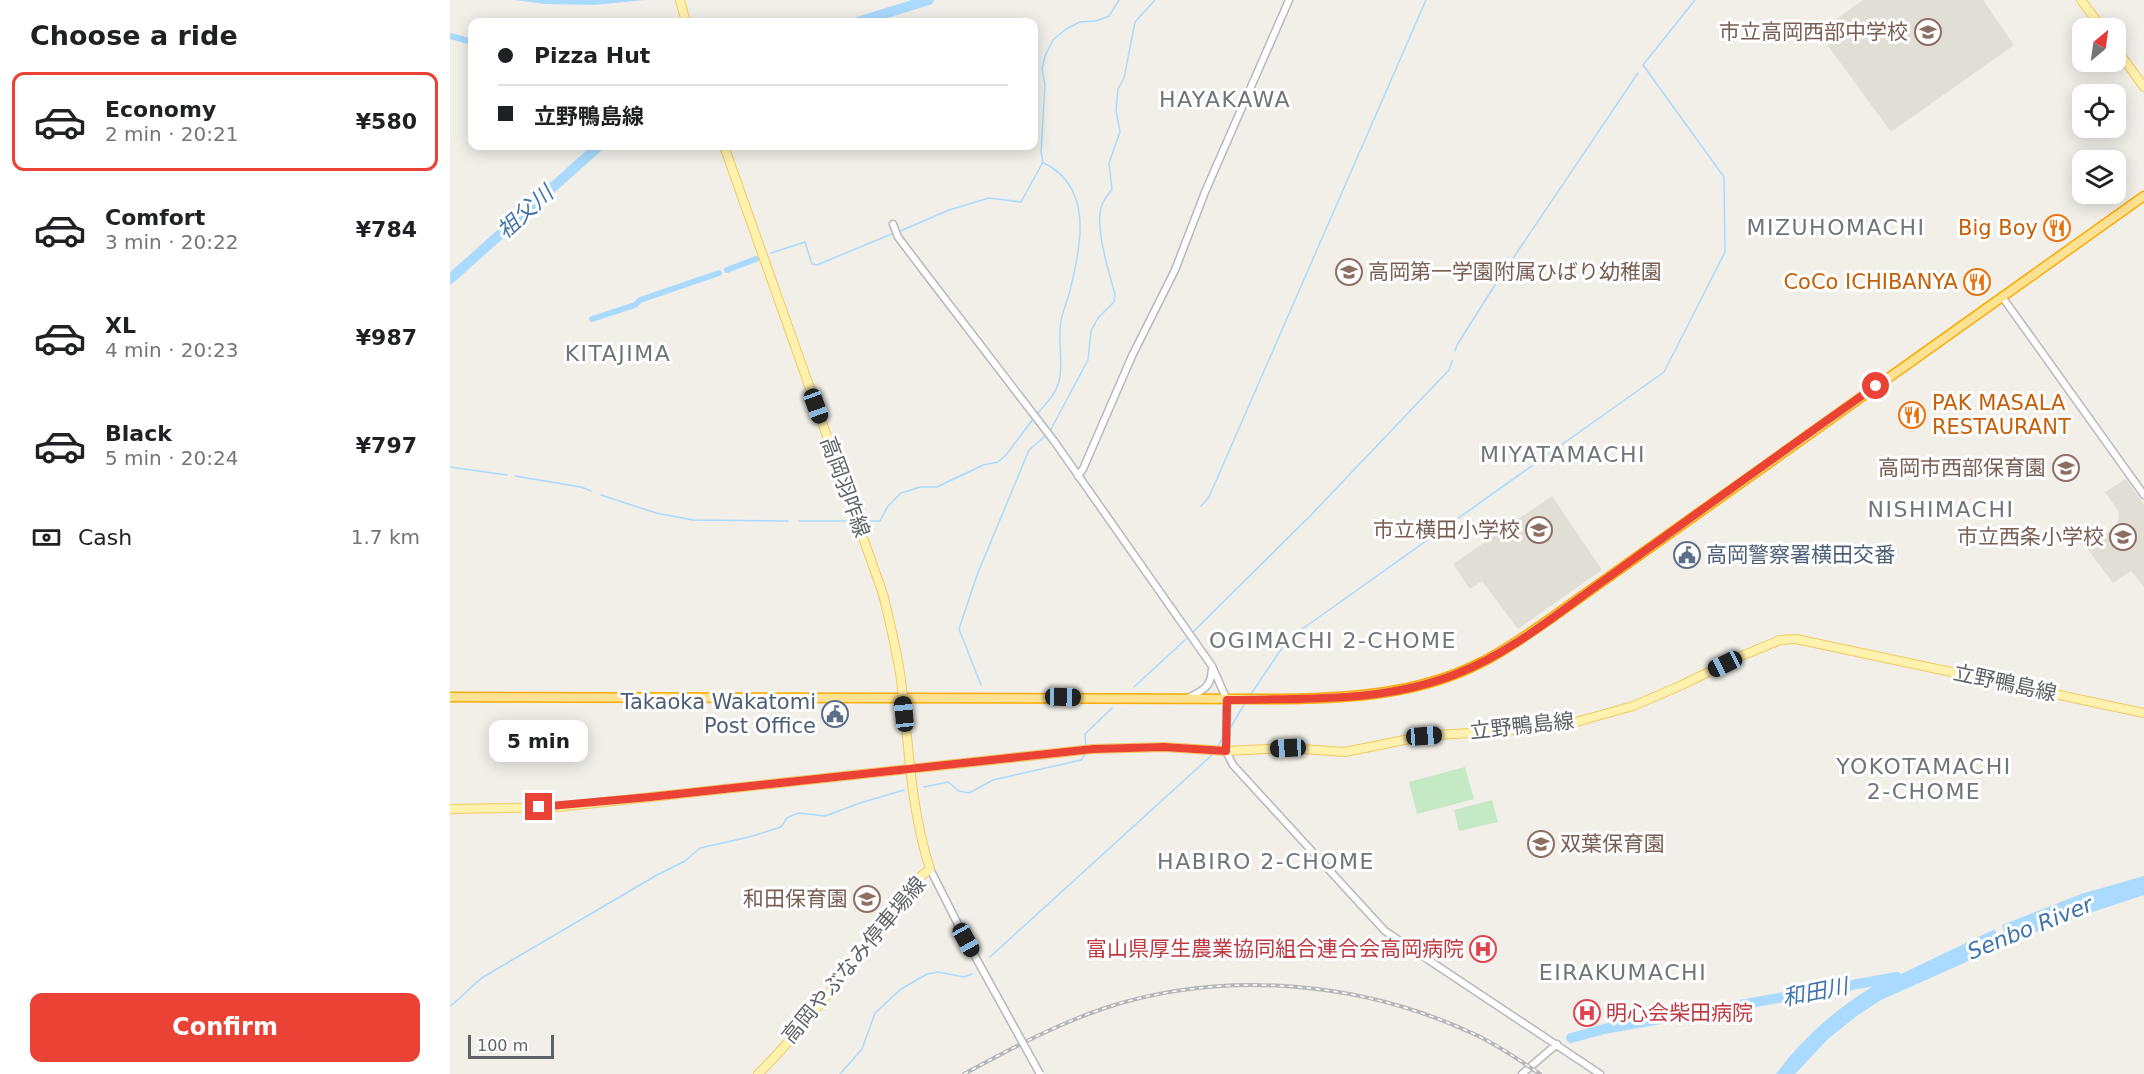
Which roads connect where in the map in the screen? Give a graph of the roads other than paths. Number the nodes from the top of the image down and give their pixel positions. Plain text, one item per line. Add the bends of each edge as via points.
1 (680, 0) edge
2 (1288, 0) edge
3 (2081, 0) edge
4 (685, 18) edge
5 (2094, 18) edge
6 (2126, 62) edge
7 (2144, 87) edge
8 (725, 150) edge
9 (2144, 196) edge
10 (895, 231) dead end
11 (2003, 298) junction
12 (1078, 476) junction
13 (2144, 495) edge
14 (1212, 666) junction
15 (450, 697) edge
16 (903, 698) junction
17 (1186, 699) junction
18 (1227, 700) junction
19 (2144, 713) edge
20 (1226, 751) junction
21 (910, 768) junction
22 (450, 808) edge
23 (930, 869) junction
24 (1557, 1044) junction
25 (758, 1074) edge
26 (1040, 1074) edge
27 (1522, 1074) edge
28 (1600, 1074) edge

1 - 4 main road
2 - 12 street via 1171,280
3 - 5 main road
6 - 7 main road
8 - 16 main road, 高岡羽咋線 via 883,594
9 - 11 highway
10 - 12 street
11 - 13 street
11 - 18 highway via 1547,621 1479,664 1399,691 1340,698
12 - 14 street
14 - 17 street via 1209,684
14 - 18 street
15 - 16 highway
16 - 17 highway
16 - 21 main road, 高岡やぶなみ停車場線
17 - 18 highway
18 - 20 street
19 - 20 main road, 立野鴨島線 via 1796,639 1780,640 1633,706 1576,722 1424,736 1345,752 1288,748
20 - 21 main road, 立野鴨島線 via 1164,747 1089,749
20 - 24 street via 1233,765 1385,931
21 - 22 main road, 立野鴨島線 via 558,807
21 - 23 main road, 高岡やぶなみ停車場線 via 915,812
23 - 25 main road, 高岡やぶなみ停車場線 via 910,886
23 - 26 street, bridge
24 - 27 street
24 - 28 street

